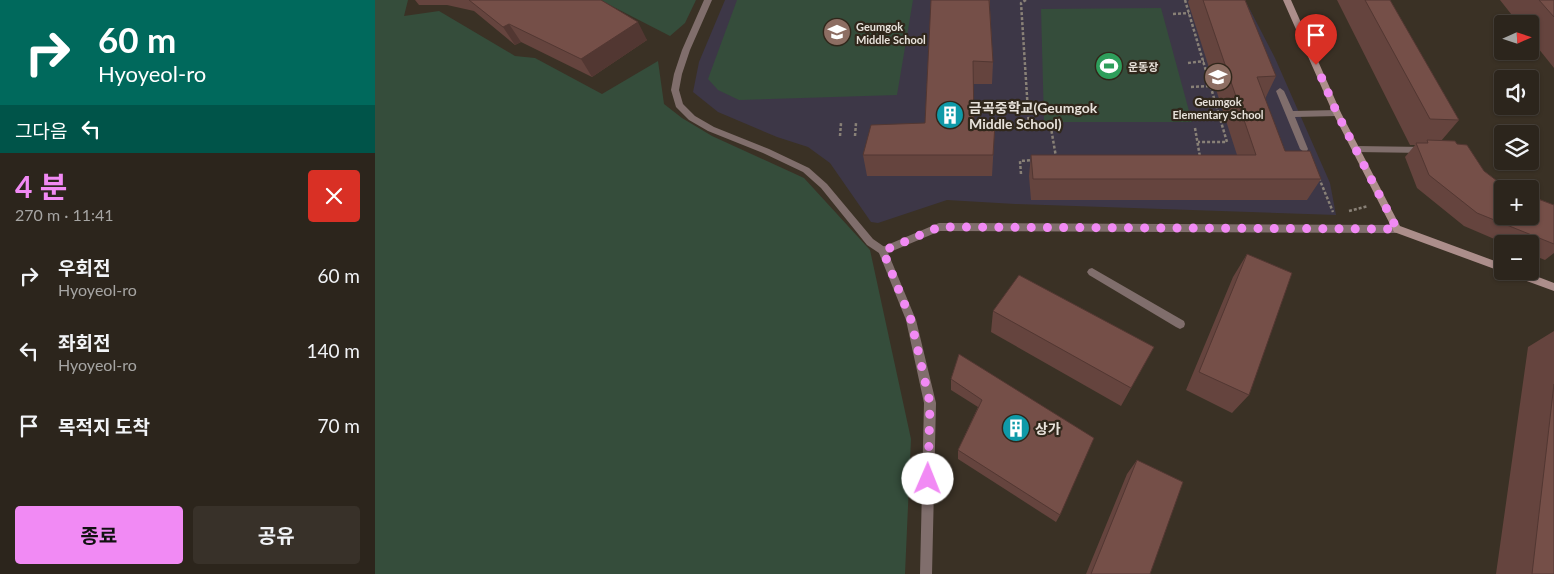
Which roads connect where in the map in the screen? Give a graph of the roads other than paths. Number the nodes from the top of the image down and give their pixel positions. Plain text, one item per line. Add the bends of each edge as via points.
1 (709, 0) edge
2 (1287, 0) edge
3 (1280, 91) dead end
4 (1337, 113) junction
5 (1290, 114) junction
6 (1304, 149) edge
7 (1356, 149) junction
8 (1430, 150) edge
9 (1397, 229) junction
10 (883, 251) junction
11 (1494, 265) edge
12 (1092, 272) dead end
13 (1535, 280) edge
14 (1554, 287) edge
15 (1180, 324) dead end
16 (926, 574) edge

1 - 10 street via 678,74 675,90 679,105 692,118 711,129 806,170 824,186 870,242
2 - 4 main road
3 - 5 street
4 - 5 street
4 - 7 main road
5 - 6 street
7 - 8 street
7 - 9 main road
9 - 10 street via 939,227
9 - 11 main road
10 - 16 street via 911,320 930,403
12 - 15 street
13 - 14 main road

